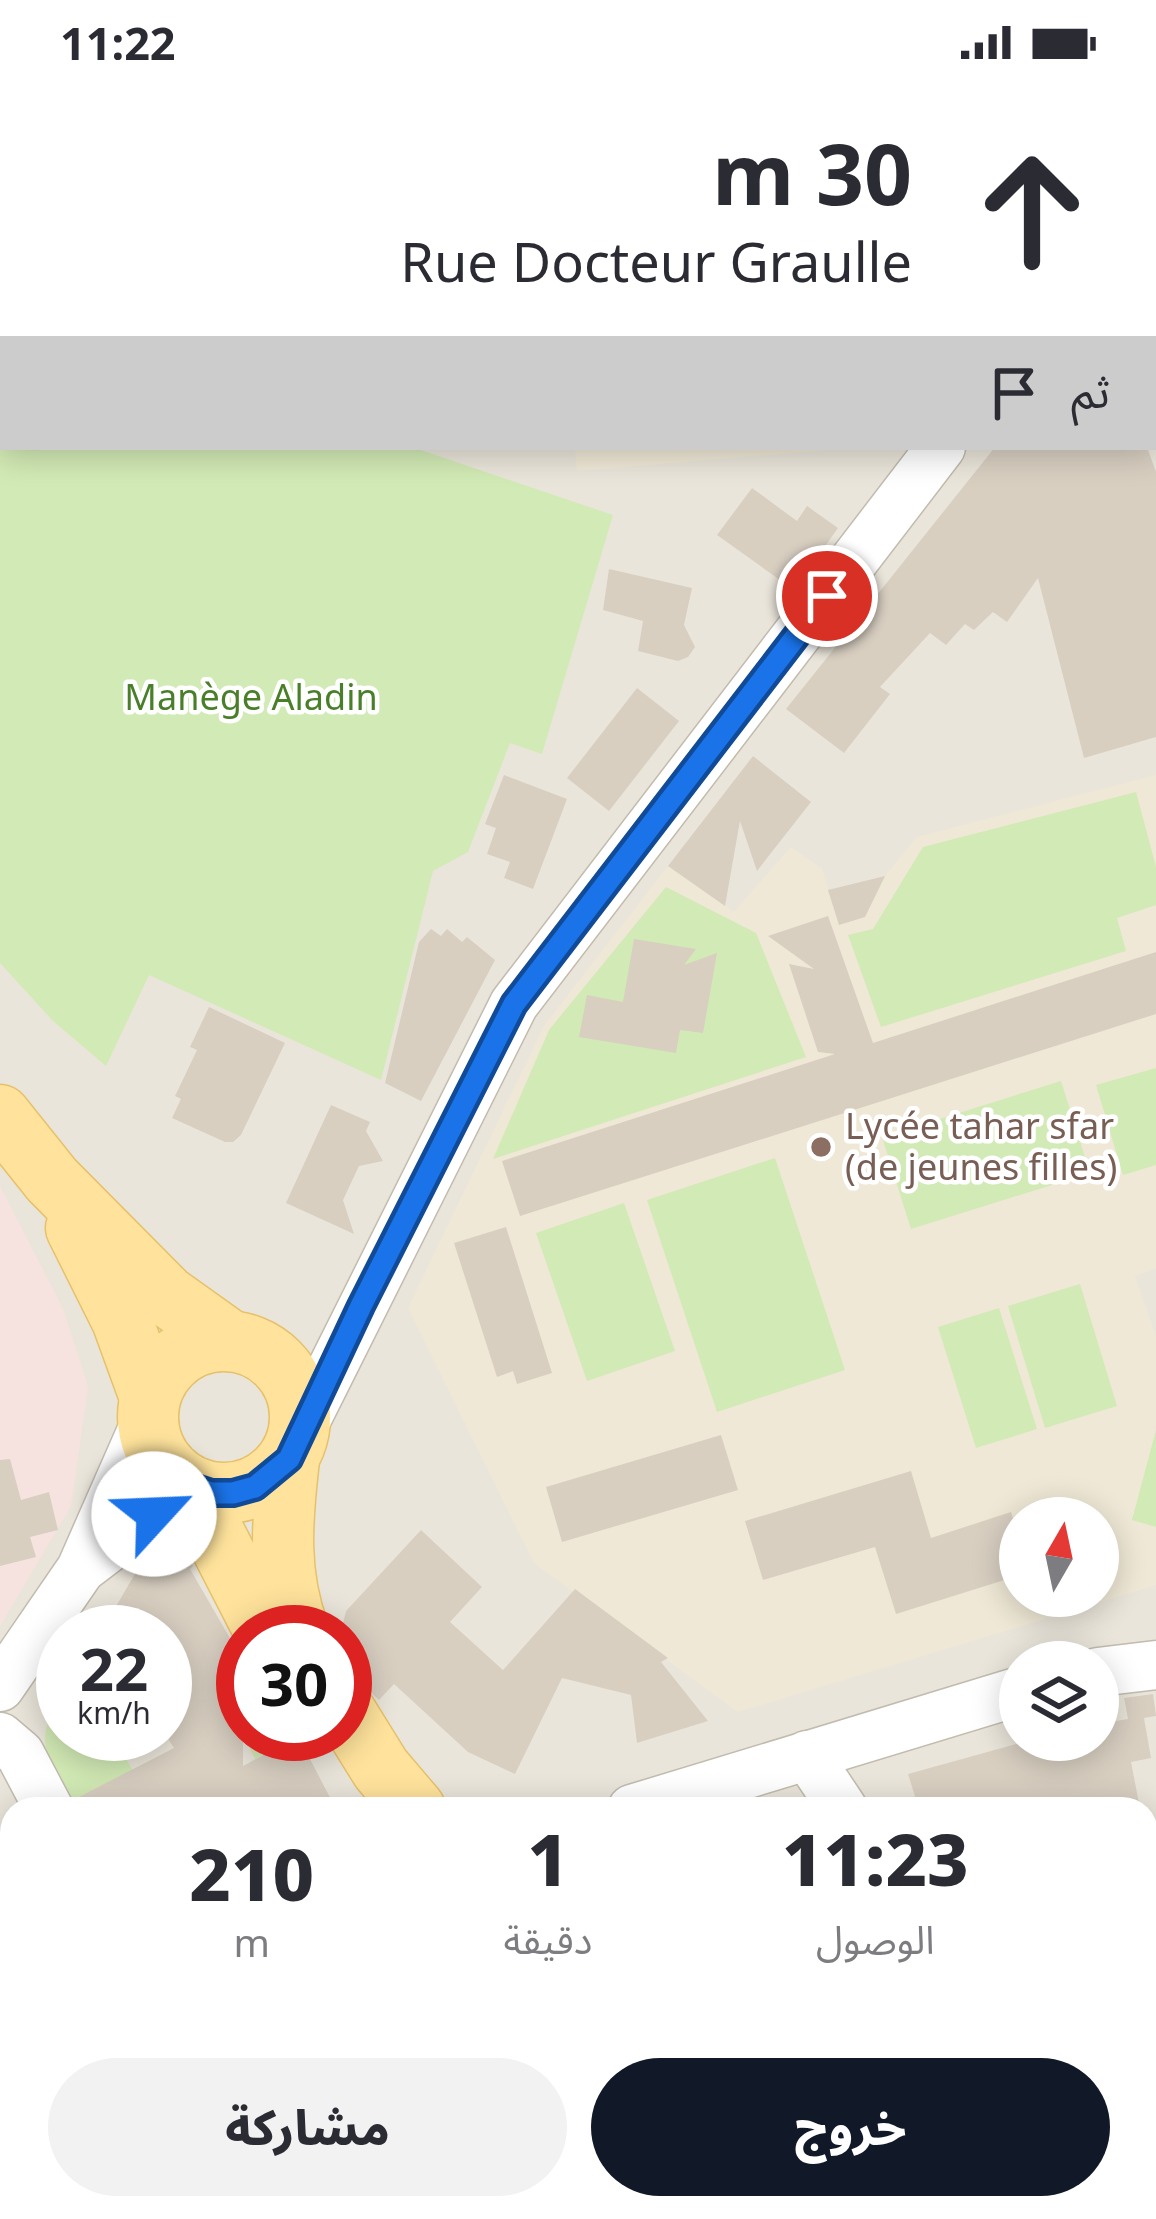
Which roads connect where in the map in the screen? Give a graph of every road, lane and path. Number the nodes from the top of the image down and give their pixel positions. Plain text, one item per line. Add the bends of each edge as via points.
1 (939, 450) edge
2 (0, 1115) edge
3 (52, 1180) junction
4 (230, 1341) junction
5 (149, 1408) junction
6 (294, 1445) junction
7 (190, 1486) junction
8 (81, 1569) junction
9 (251, 1605) edge
10 (289, 1605) edge
11 (1156, 1665) edge
12 (1119, 1669) edge
13 (0, 1688) edge
14 (999, 1697) edge
15 (0, 1738) edge
16 (372, 1754) edge
17 (808, 1755) junction
18 (338, 1761) edge
19 (43, 1797) edge
20 (359, 1797) edge
21 (405, 1797) edge
22 (671, 1797) edge
23 (835, 1797) edge

1 - 6 street via 514,1004
2 - 3 main road
3 - 4 main road via 166,1296
3 - 5 main road via 122,1320
4 - 5 main road via 180,1354 161,1373
4 - 6 main road via 285,1371 296,1390
5 - 7 main road via 159,1458
5 - 8 street
6 - 7 main road via 255,1487 211,1493
6 - 10 main road via 280,1532
7 - 8 street
7 - 9 main road
8 - 13 street
11 - 12 street
14 - 17 street
15 - 19 street via 20,1754
16 - 21 main road
17 - 22 street
17 - 23 street
18 - 20 main road

